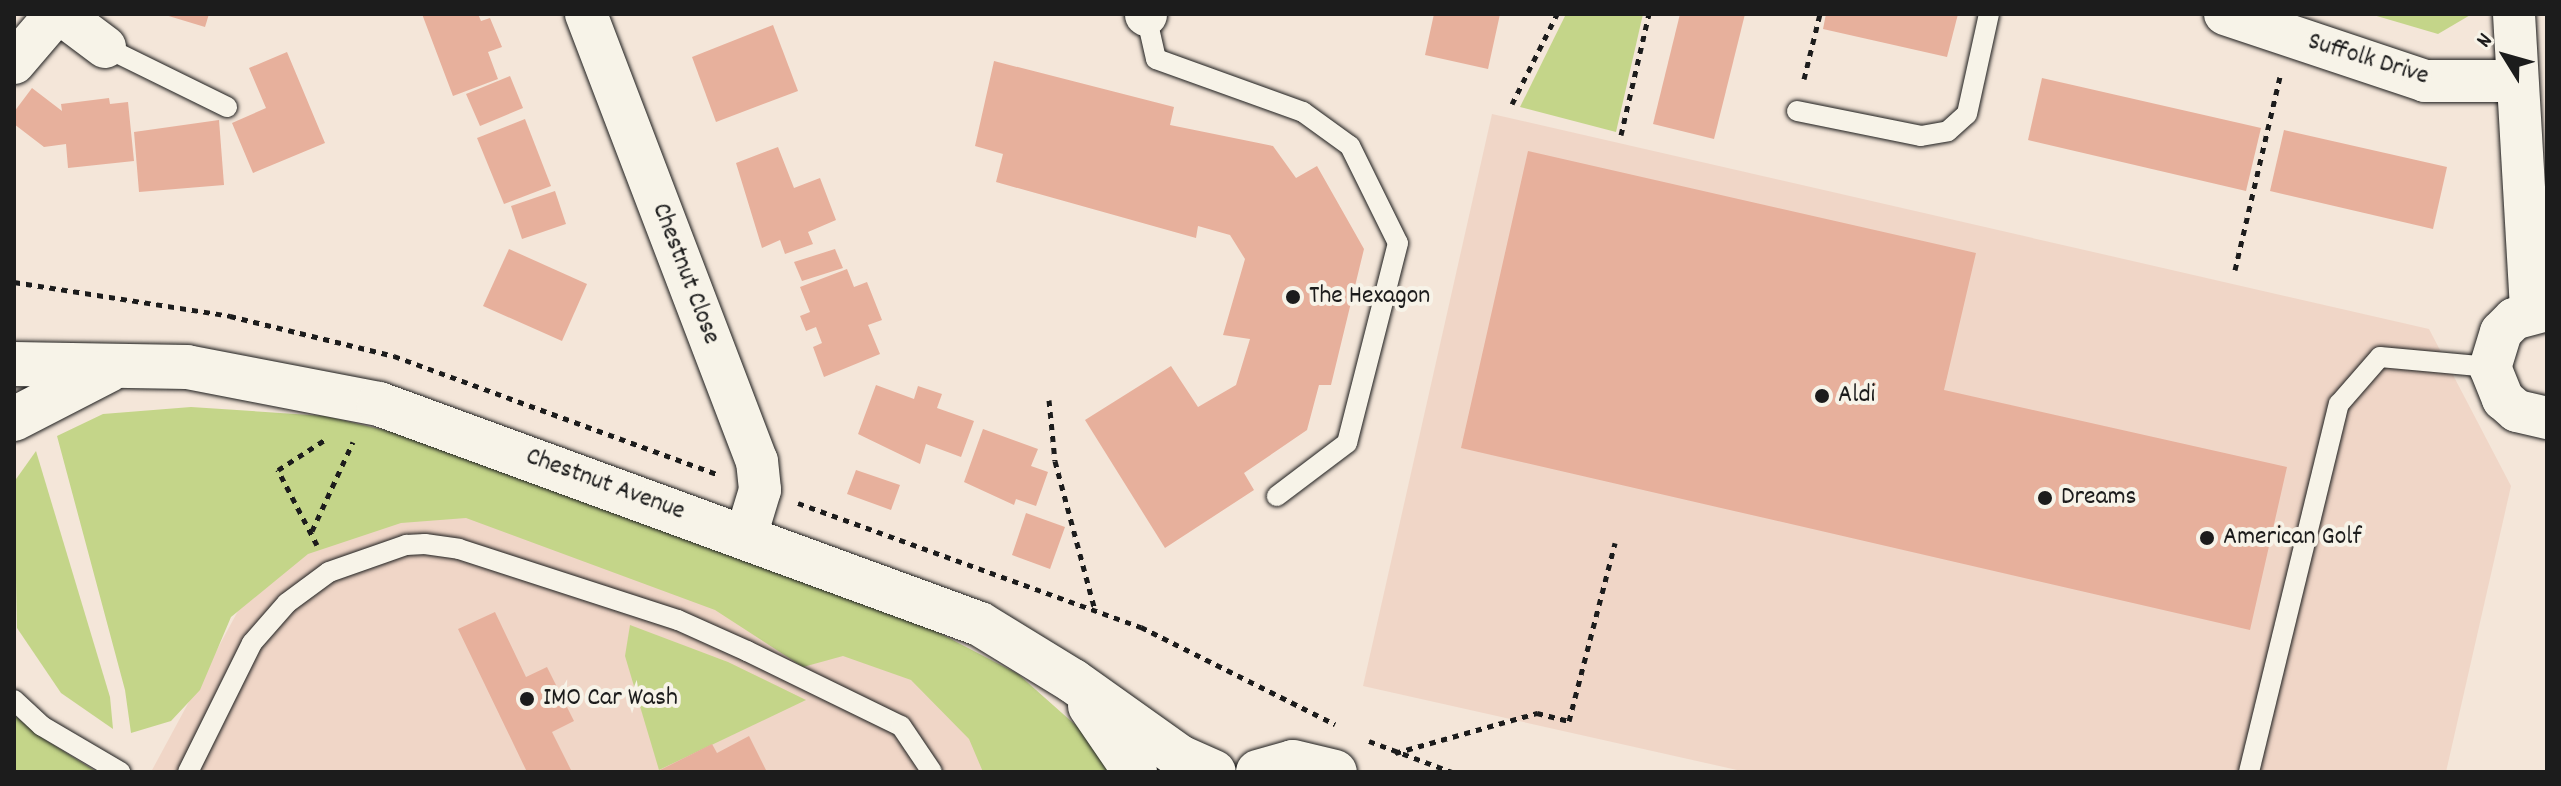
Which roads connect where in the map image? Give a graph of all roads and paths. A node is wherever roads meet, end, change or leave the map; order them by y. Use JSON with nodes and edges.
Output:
{"nodes":[{"id":1,"x":58,"y":14,"type":"edge"},
{"id":2,"x":586,"y":14,"type":"edge"},
{"id":3,"x":1557,"y":14,"type":"edge"},
{"id":4,"x":1649,"y":14,"type":"edge"},
{"id":5,"x":1820,"y":14,"type":"edge"},
{"id":6,"x":1989,"y":14,"type":"edge"},
{"id":7,"x":2225,"y":14,"type":"edge"},
{"id":8,"x":2514,"y":14,"type":"edge"},
{"id":9,"x":1146,"y":15,"type":"edge"},
{"id":10,"x":2289,"y":36,"type":"junction"},
{"id":11,"x":105,"y":47,"type":"joint"},
{"id":12,"x":14,"y":63,"type":"edge"},
{"id":13,"x":2515,"y":81,"type":"junction"},
{"id":14,"x":1512,"y":104,"type":"dead end"},
{"id":15,"x":227,"y":107,"type":"dead end"},
{"id":16,"x":1797,"y":111,"type":"joint"},
{"id":17,"x":1621,"y":135,"type":"dead end"},
{"id":18,"x":2235,"y":270,"type":"dead end"},
{"id":19,"x":2539,"y":311,"type":"edge"},
{"id":20,"x":14,"y":364,"type":"edge"},
{"id":21,"x":114,"y":367,"type":"junction"},
{"id":22,"x":2490,"y":367,"type":"junction"},
{"id":23,"x":1049,"y":400,"type":"dead end"},
{"id":24,"x":2547,"y":418,"type":"edge"},
{"id":25,"x":14,"y":419,"type":"edge"},
{"id":26,"x":357,"y":433,"type":"dead end"},
{"id":27,"x":330,"y":436,"type":"dead end"},
{"id":28,"x":1277,"y":496,"type":"dead end"},
{"id":29,"x":312,"y":532,"type":"junction"},
{"id":30,"x":746,"y":536,"type":"junction"},
{"id":31,"x":1615,"y":543,"type":"dead end"},
{"id":32,"x":329,"y":572,"type":"junction"},
{"id":33,"x":1095,"y":611,"type":"dead end"},
{"id":34,"x":1073,"y":681,"type":"junction"},
{"id":35,"x":14,"y":700,"type":"edge"},
{"id":36,"x":1394,"y":754,"type":"dead end"},
{"id":37,"x":120,"y":772,"type":"edge"},
{"id":38,"x":188,"y":772,"type":"edge"},
{"id":39,"x":932,"y":772,"type":"edge"},
{"id":40,"x":1135,"y":772,"type":"edge"},
{"id":41,"x":1214,"y":772,"type":"edge"},
{"id":42,"x":1258,"y":772,"type":"edge"},
{"id":43,"x":1335,"y":772,"type":"edge"},
{"id":44,"x":2249,"y":772,"type":"edge"}],
"edges":[{"from":1,"to":11,"type":"street"},
{"from":1,"to":12,"type":"street"},
{"from":2,"to":30,"type":"street","name":"Chestnut Close"},
{"from":3,"to":14,"type":"path"},
{"from":4,"to":17,"type":"path"},
{"from":5,"to":16,"type":"path"},
{"from":6,"to":16,"type":"lane"},
{"from":7,"to":10,"type":"street","name":"Suffolk Drive"},
{"from":8,"to":13,"type":"street"},
{"from":9,"to":28,"type":"lane"},
{"from":10,"to":13,"type":"street","name":"Suffolk Drive"},
{"from":10,"to":18,"type":"path"},
{"from":11,"to":15,"type":"lane"},
{"from":13,"to":19,"type":"street"},
{"from":19,"to":22,"type":"street"},
{"from":20,"to":21,"type":"street","name":"Chestnut Avenue"},
{"from":21,"to":25,"type":"street","name":"Chestnut Avenue"},
{"from":21,"to":30,"type":"street","name":"Chestnut Avenue"},
{"from":22,"to":24,"type":"street"},
{"from":22,"to":44,"type":"lane"},
{"from":23,"to":33,"type":"path"},
{"from":26,"to":29,"type":"path"},
{"from":27,"to":29,"type":"path"},
{"from":29,"to":32,"type":"path"},
{"from":30,"to":34,"type":"street","name":"Chestnut Avenue"},
{"from":31,"to":36,"type":"path"},
{"from":32,"to":38,"type":"lane"},
{"from":32,"to":39,"type":"lane"},
{"from":34,"to":40,"type":"street","name":"Chestnut Avenue"},
{"from":34,"to":41,"type":"street","name":"Chestnut Avenue"},
{"from":35,"to":37,"type":"lane"},
{"from":42,"to":43,"type":"street"}]}
